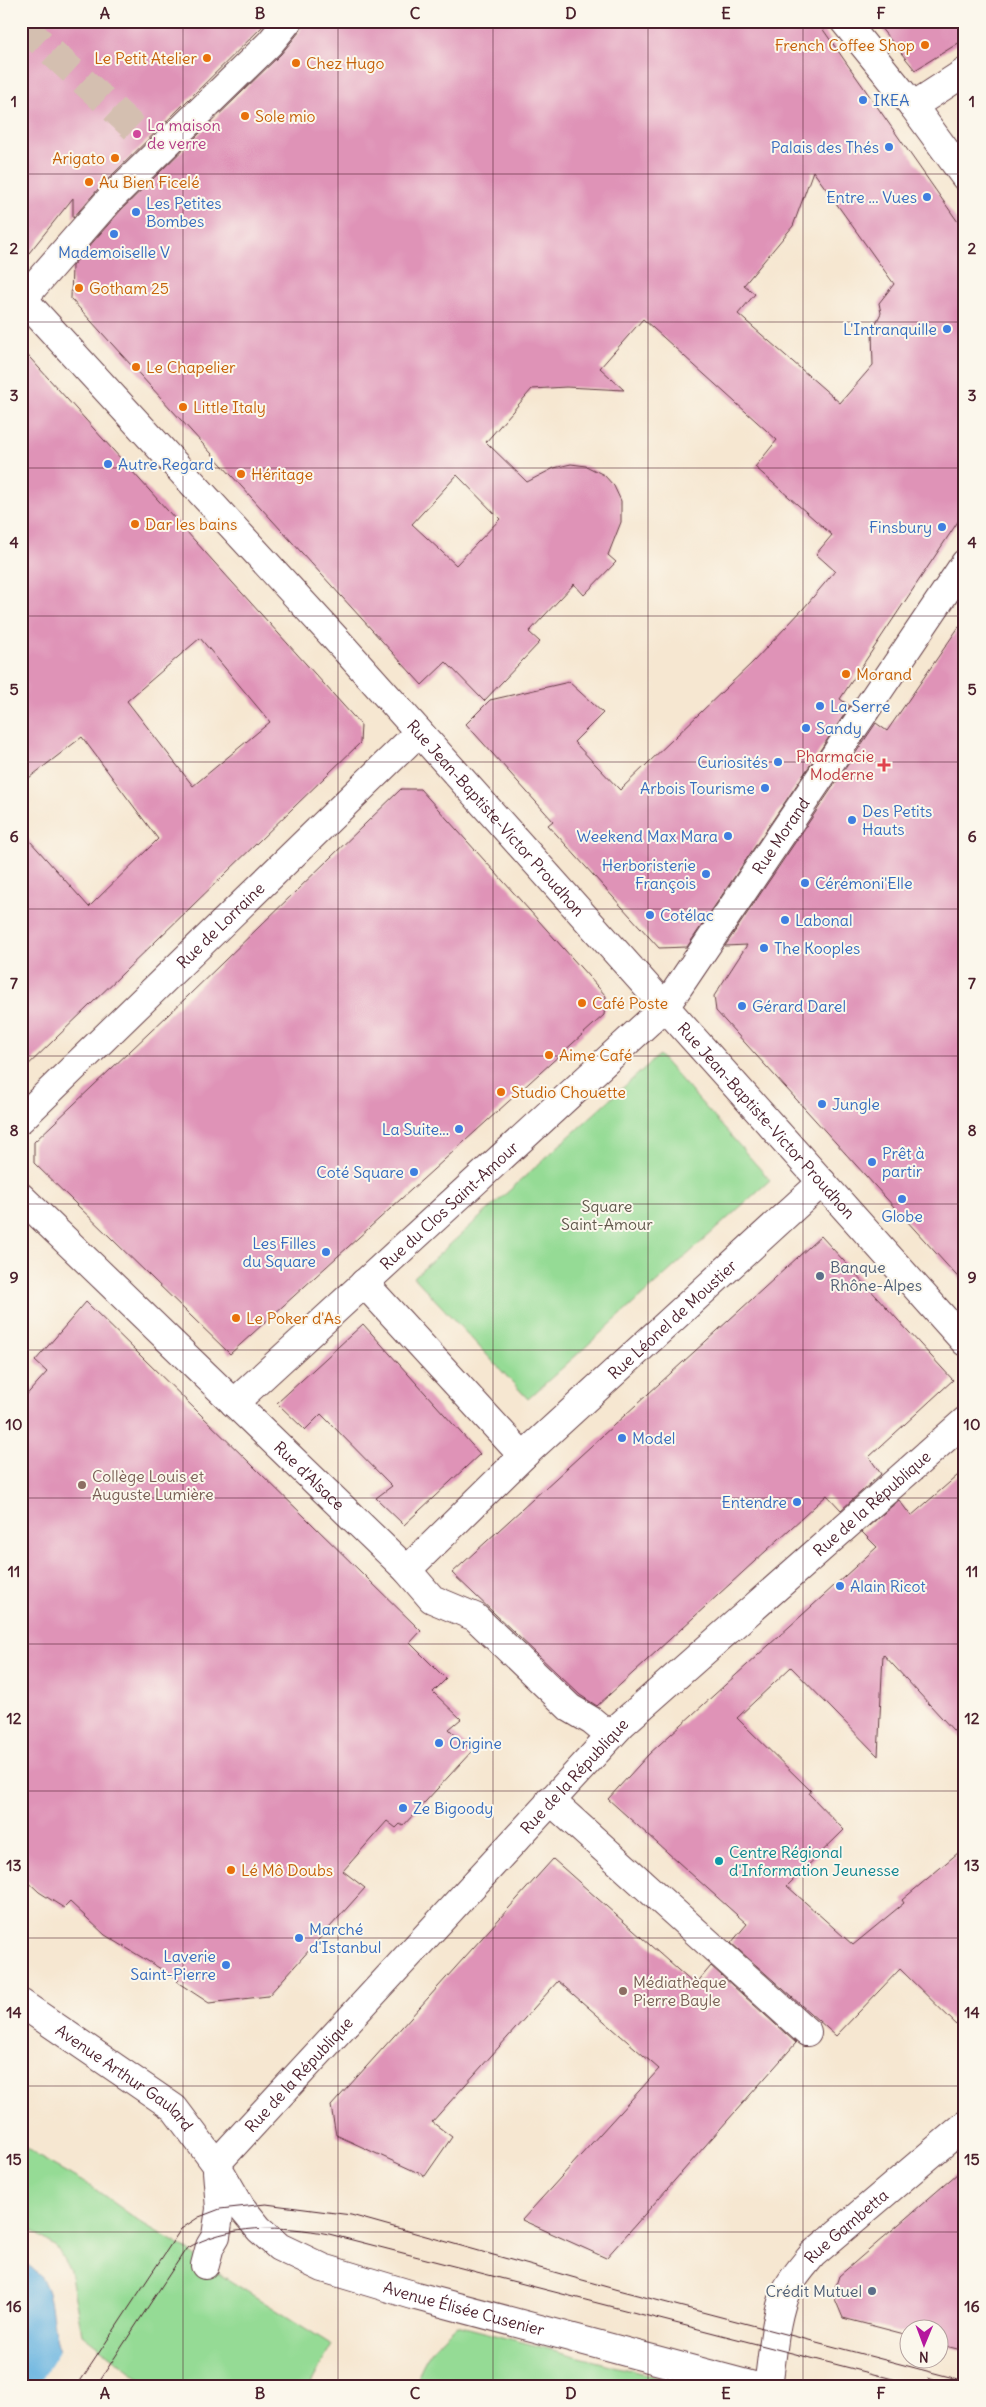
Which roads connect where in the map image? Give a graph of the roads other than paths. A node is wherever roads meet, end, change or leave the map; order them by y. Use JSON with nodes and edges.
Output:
{"nodes":[{"id":1,"x":288,"y":21,"type":"edge"},
{"id":2,"x":844,"y":21,"type":"edge"},
{"id":3,"x":965,"y":72,"type":"edge"},
{"id":4,"x":913,"y":106,"type":"junction"},
{"id":5,"x":965,"y":176,"type":"edge"},
{"id":6,"x":22,"y":300,"type":"edge"},
{"id":7,"x":965,"y":563,"type":"edge"},
{"id":8,"x":419,"y":732,"type":"junction"},
{"id":9,"x":665,"y":1008,"type":"junction"},
{"id":10,"x":21,"y":1119,"type":"edge"},
{"id":11,"x":822,"y":1182,"type":"junction"},
{"id":12,"x":21,"y":1197,"type":"edge"},
{"id":13,"x":364,"y":1283,"type":"junction"},
{"id":14,"x":965,"y":1342,"type":"edge"},
{"id":15,"x":234,"y":1403,"type":"junction"},
{"id":16,"x":965,"y":1421,"type":"edge"},
{"id":17,"x":523,"y":1456,"type":"junction"},
{"id":18,"x":407,"y":1570,"type":"junction"},
{"id":19,"x":610,"y":1736,"type":"junction"},
{"id":20,"x":550,"y":1800,"type":"junction"},
{"id":21,"x":21,"y":2003,"type":"edge"},
{"id":22,"x":807,"y":2032,"type":"dead end"},
{"id":23,"x":965,"y":2125,"type":"edge"},
{"id":24,"x":216,"y":2164,"type":"junction"},
{"id":25,"x":206,"y":2266,"type":"dead end"},
{"id":26,"x":754,"y":2386,"type":"edge"},
{"id":27,"x":768,"y":2386,"type":"edge"}],
"edges":[{"from":1,"to":6,"type":"street"},
{"from":2,"to":4,"type":"street"},
{"from":3,"to":4,"type":"street"},
{"from":4,"to":5,"type":"street"},
{"from":6,"to":8,"type":"street","name":"Rue Jean-Baptiste-Victor Proudhon"},
{"from":7,"to":9,"type":"street","name":"Rue Morand"},
{"from":8,"to":9,"type":"street","name":"Rue Jean-Baptiste-Victor Proudhon"},
{"from":8,"to":10,"type":"street","name":"Rue de Lorraine"},
{"from":9,"to":11,"type":"street","name":"Rue Jean-Baptiste-Victor Proudhon"},
{"from":9,"to":13,"type":"street","name":"Rue du Clos Saint-Amour"},
{"from":11,"to":14,"type":"street","name":"Rue Jean-Baptiste-Victor Proudhon"},
{"from":11,"to":17,"type":"street","name":"Rue Léonel de Moustier"},
{"from":12,"to":15,"type":"street","name":"Rue d'Alsace"},
{"from":13,"to":15,"type":"street","name":"Rue du Clos Saint-Amour"},
{"from":13,"to":17,"type":"street"},
{"from":15,"to":18,"type":"street","name":"Rue d'Alsace"},
{"from":16,"to":19,"type":"street","name":"Rue de la République"},
{"from":17,"to":18,"type":"street","name":"Rue Léonel de Moustier"},
{"from":18,"to":19,"type":"street","name":"Rue d'Alsace"},
{"from":19,"to":20,"type":"street","name":"Rue de la République"},
{"from":20,"to":22,"type":"street"},
{"from":20,"to":24,"type":"street","name":"Rue de la République"},
{"from":21,"to":24,"type":"street","name":"Avenue Arthur Gaulard"},
{"from":23,"to":27,"type":"street","name":"Rue Gambetta"},
{"from":24,"to":25,"type":"street"},
{"from":24,"to":26,"type":"street","name":"Avenue Élisée Cusenier"}]}
